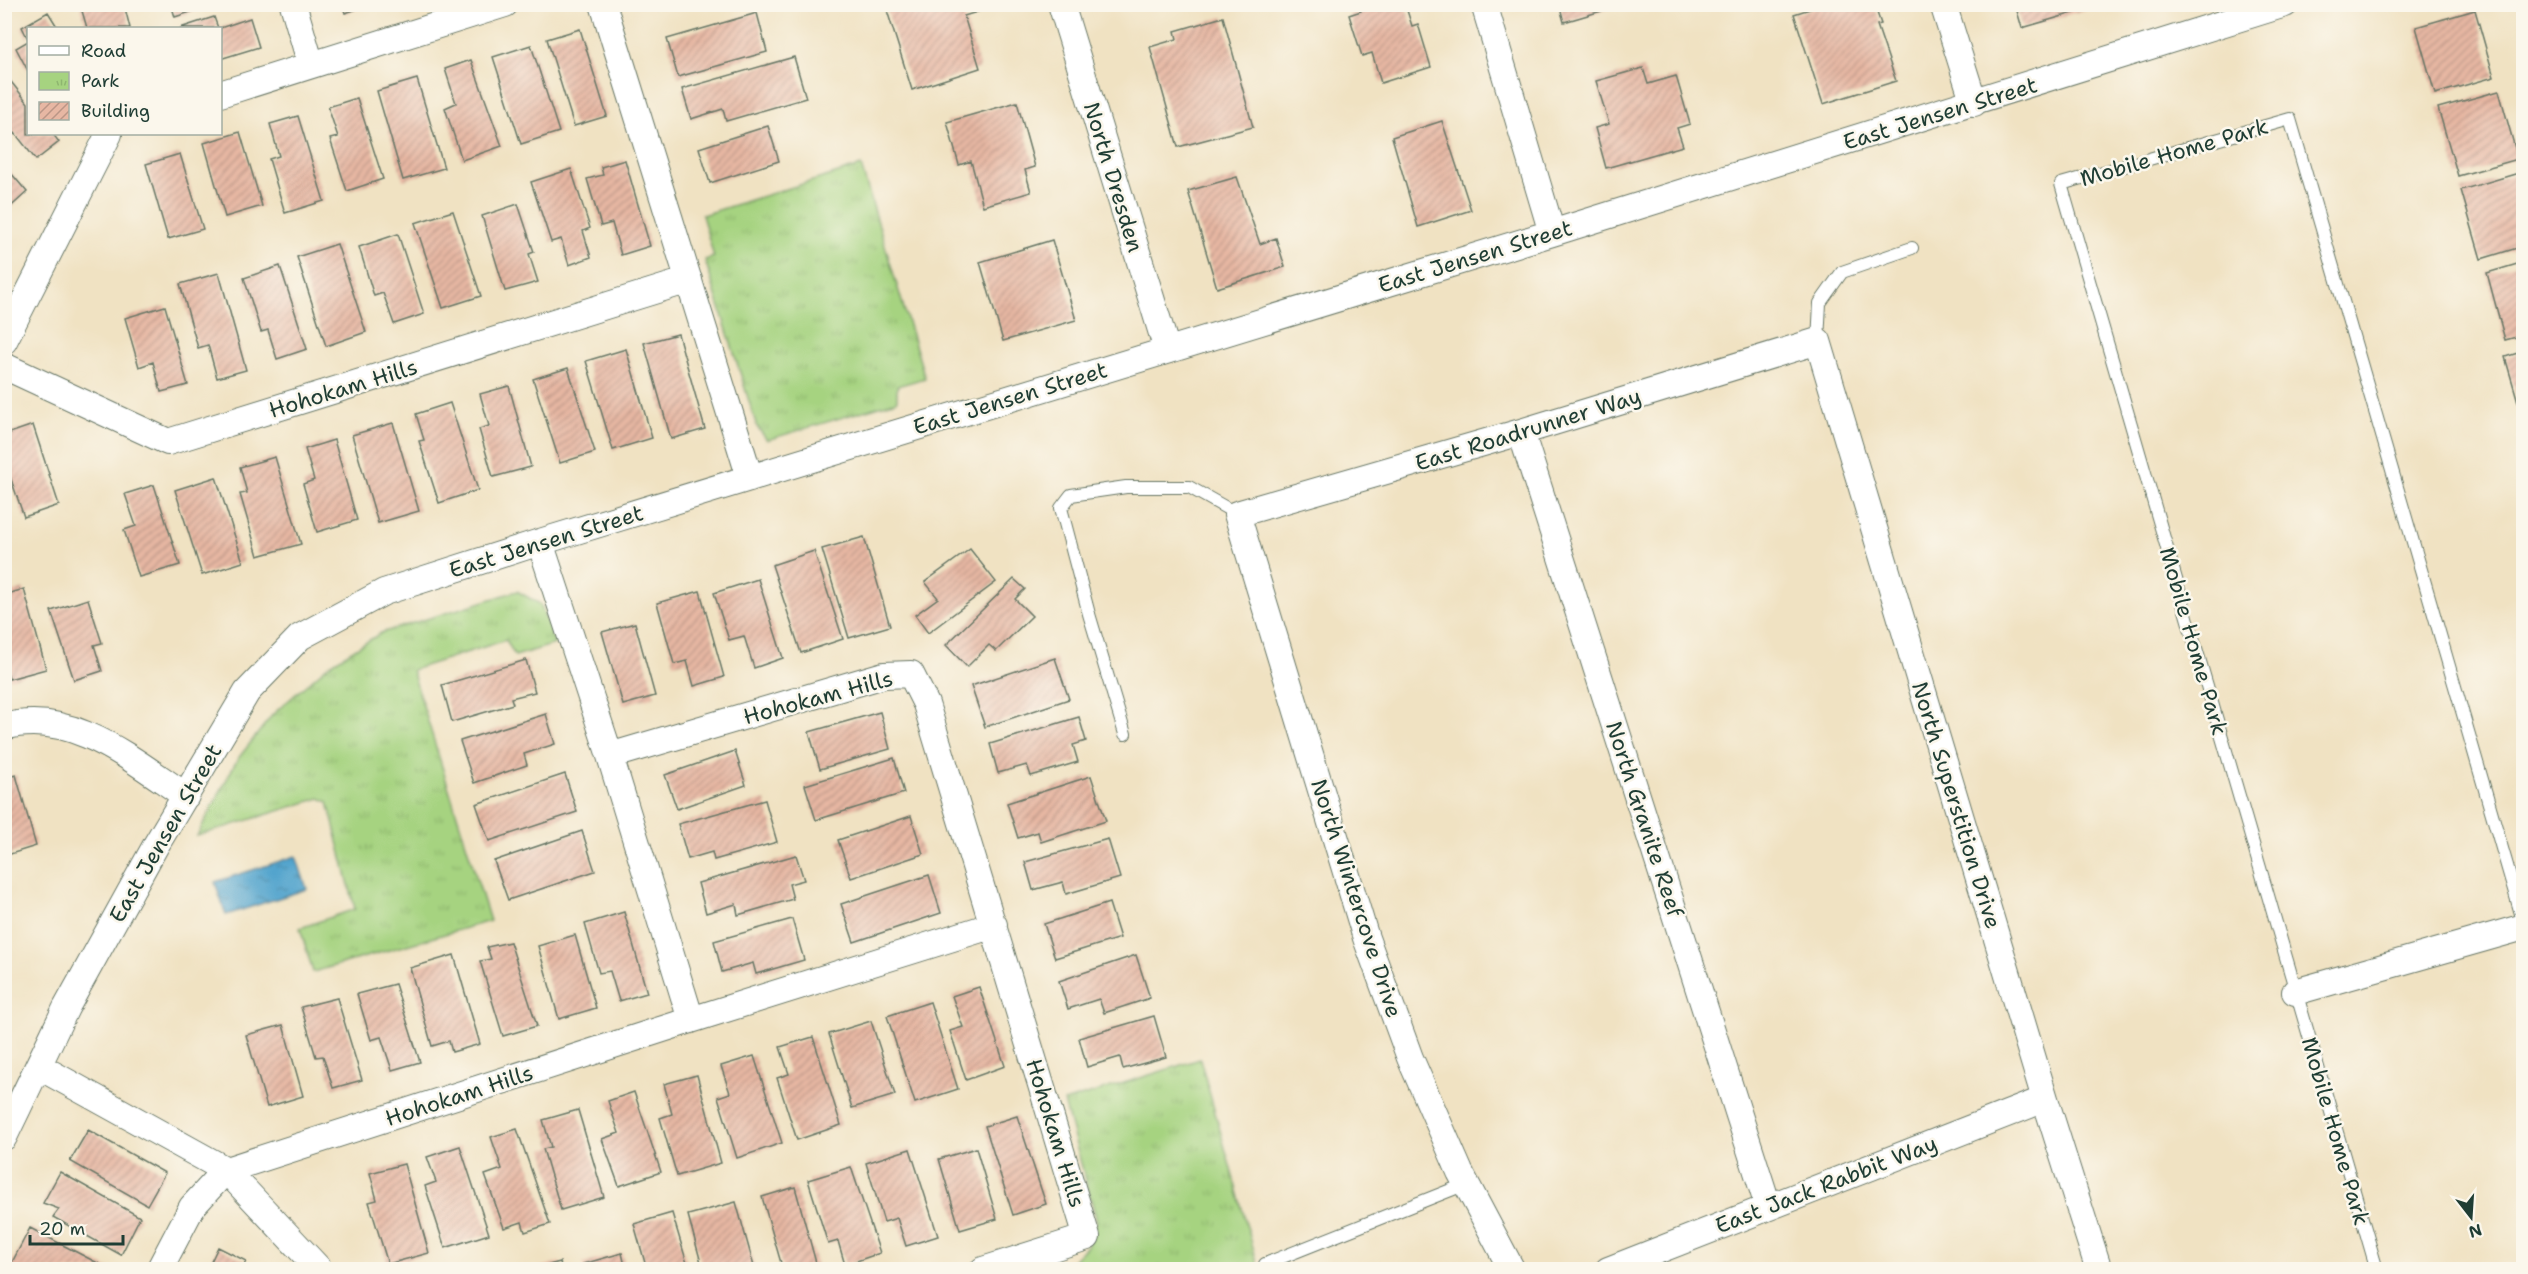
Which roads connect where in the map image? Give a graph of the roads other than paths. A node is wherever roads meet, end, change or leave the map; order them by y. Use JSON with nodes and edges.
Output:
{"nodes":[{"id":1,"x":293,"y":4,"type":"edge"},
{"id":2,"x":505,"y":4,"type":"edge"},
{"id":3,"x":603,"y":4,"type":"edge"},
{"id":4,"x":1061,"y":4,"type":"edge"},
{"id":5,"x":1485,"y":4,"type":"edge"},
{"id":6,"x":1943,"y":4,"type":"edge"},
{"id":7,"x":2285,"y":4,"type":"edge"},
{"id":8,"x":311,"y":65,"type":"junction"},
{"id":9,"x":222,"y":93,"type":"edge"},
{"id":10,"x":1974,"y":103,"type":"junction"},
{"id":11,"x":108,"y":135,"type":"edge"},
{"id":12,"x":1552,"y":233,"type":"junction"},
{"id":13,"x":1912,"y":248,"type":"dead end"},
{"id":14,"x":689,"y":280,"type":"junction"},
{"id":15,"x":4,"y":341,"type":"edge"},
{"id":16,"x":1818,"y":341,"type":"junction"},
{"id":17,"x":1167,"y":350,"type":"junction"},
{"id":18,"x":4,"y":366,"type":"edge"},
{"id":19,"x":1521,"y":432,"type":"junction"},
{"id":20,"x":750,"y":478,"type":"junction"},
{"id":21,"x":1237,"y":514,"type":"junction"},
{"id":22,"x":540,"y":542,"type":"junction"},
{"id":23,"x":4,"y":727,"type":"edge"},
{"id":24,"x":1125,"y":734,"type":"dead end"},
{"id":25,"x":610,"y":756,"type":"junction"},
{"id":26,"x":186,"y":796,"type":"junction"},
{"id":27,"x":2523,"y":925,"type":"edge"},
{"id":28,"x":994,"y":926,"type":"junction"},
{"id":29,"x":2295,"y":992,"type":"junction"},
{"id":30,"x":691,"y":1020,"type":"junction"},
{"id":31,"x":38,"y":1066,"type":"junction"},
{"id":32,"x":2045,"y":1100,"type":"junction"},
{"id":33,"x":4,"y":1137,"type":"edge"},
{"id":34,"x":226,"y":1170,"type":"junction"},
{"id":35,"x":1466,"y":1184,"type":"junction"},
{"id":36,"x":1768,"y":1206,"type":"junction"},
{"id":37,"x":1265,"y":1264,"type":"dead end"},
{"id":38,"x":159,"y":1269,"type":"edge"},
{"id":39,"x":320,"y":1269,"type":"edge"},
{"id":40,"x":983,"y":1269,"type":"edge"},
{"id":41,"x":1512,"y":1269,"type":"edge"},
{"id":42,"x":1608,"y":1269,"type":"edge"},
{"id":43,"x":2099,"y":1269,"type":"edge"},
{"id":44,"x":2377,"y":1269,"type":"edge"}],
"edges":[{"from":1,"to":8,"type":"street"},
{"from":2,"to":8,"type":"street"},
{"from":3,"to":14,"type":"street"},
{"from":4,"to":17,"type":"street","name":"North Dresden"},
{"from":5,"to":12,"type":"street"},
{"from":6,"to":10,"type":"street"},
{"from":7,"to":10,"type":"street","name":"East Jensen Street"},
{"from":8,"to":9,"type":"street"},
{"from":10,"to":12,"type":"street","name":"East Jensen Street"},
{"from":11,"to":15,"type":"street"},
{"from":12,"to":17,"type":"street","name":"East Jensen Street"},
{"from":13,"to":16,"type":"lane"},
{"from":14,"to":18,"type":"street","name":"Hohokam Hills"},
{"from":14,"to":20,"type":"street"},
{"from":16,"to":19,"type":"street","name":"East Roadrunner Way"},
{"from":16,"to":32,"type":"street","name":"North Superstition Drive"},
{"from":17,"to":20,"type":"street","name":"East Jensen Street"},
{"from":19,"to":21,"type":"street","name":"East Roadrunner Way"},
{"from":19,"to":36,"type":"street","name":"North Granite Reef"},
{"from":20,"to":22,"type":"street","name":"East Jensen Street"},
{"from":21,"to":24,"type":"lane"},
{"from":21,"to":35,"type":"street","name":"North Wintercove Drive"},
{"from":22,"to":25,"type":"street"},
{"from":22,"to":26,"type":"street","name":"East Jensen Street"},
{"from":23,"to":26,"type":"street"},
{"from":25,"to":28,"type":"street","name":"Hohokam Hills"},
{"from":25,"to":30,"type":"street"},
{"from":26,"to":31,"type":"street","name":"East Jensen Street"},
{"from":27,"to":29,"type":"street","name":"Mobile Home Park"},
{"from":27,"to":29,"type":"lane","name":"Mobile Home Park"},
{"from":28,"to":30,"type":"street","name":"Hohokam Hills"},
{"from":28,"to":40,"type":"street","name":"Hohokam Hills"},
{"from":29,"to":44,"type":"lane","name":"Mobile Home Park"},
{"from":30,"to":34,"type":"street","name":"Hohokam Hills"},
{"from":31,"to":33,"type":"street","name":"East Jensen Street"},
{"from":31,"to":34,"type":"street"},
{"from":32,"to":36,"type":"street","name":"East Jack Rabbit Way"},
{"from":32,"to":43,"type":"street","name":"North Superstition Drive"},
{"from":34,"to":38,"type":"street","name":"Hohokam Hills"},
{"from":34,"to":39,"type":"street"},
{"from":35,"to":37,"type":"lane"},
{"from":35,"to":41,"type":"street","name":"North Wintercove Drive"},
{"from":36,"to":42,"type":"street","name":"East Jack Rabbit Way"}]}
